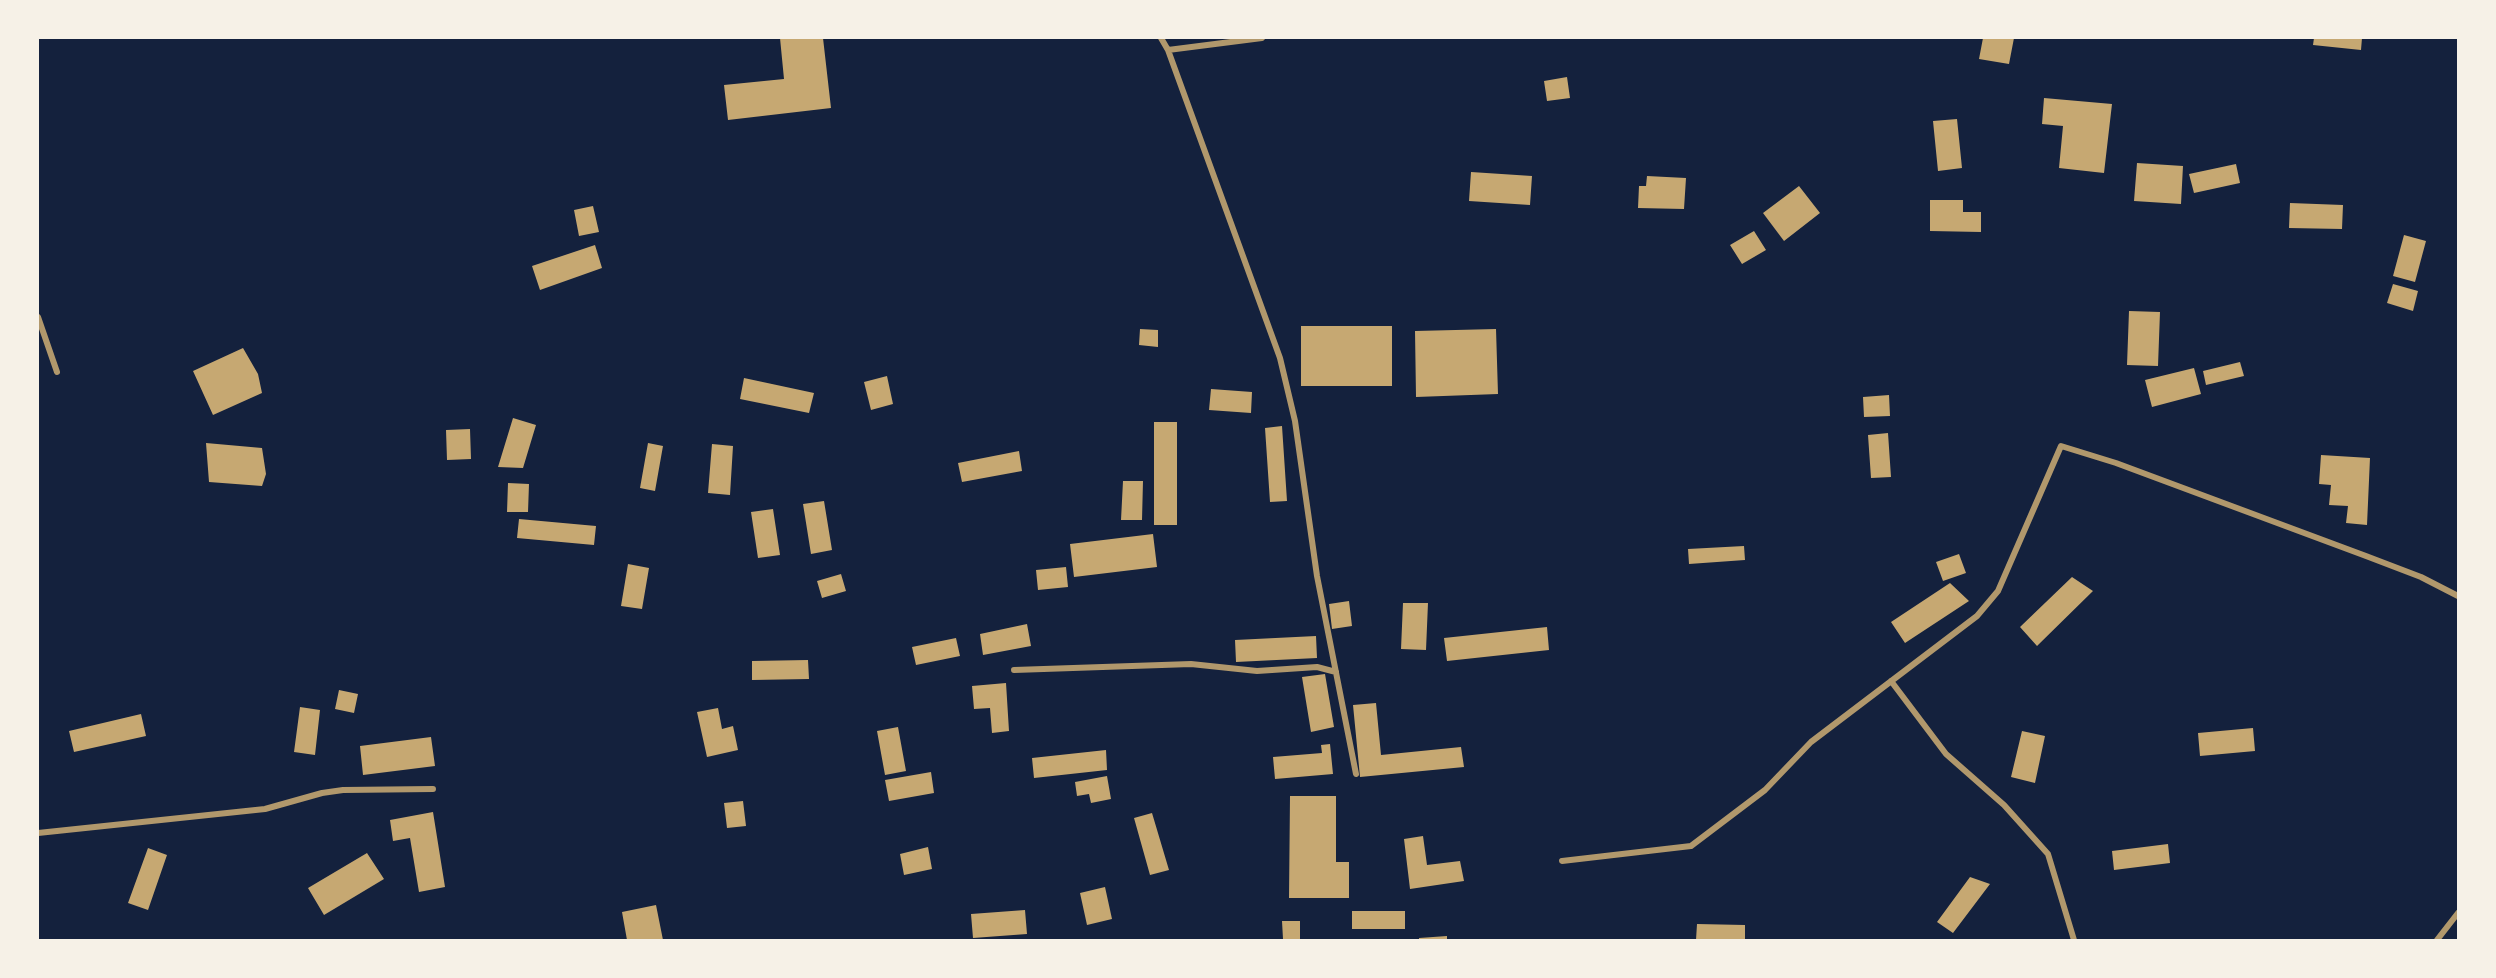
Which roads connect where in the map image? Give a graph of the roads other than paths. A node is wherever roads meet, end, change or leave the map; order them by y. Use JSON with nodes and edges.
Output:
{"nodes":[{"id":1,"x":1161,"y":38,"type":"edge"},
{"id":2,"x":1262,"y":38,"type":"edge"},
{"id":3,"x":1168,"y":50,"type":"junction"},
{"id":4,"x":38,"y":317,"type":"edge"},
{"id":5,"x":57,"y":372,"type":"dead end"},
{"id":6,"x":2458,"y":596,"type":"edge"},
{"id":7,"x":1014,"y":670,"type":"dead end"},
{"id":8,"x":1336,"y":672,"type":"junction"},
{"id":9,"x":1891,"y":681,"type":"junction"},
{"id":10,"x":1356,"y":774,"type":"dead end"},
{"id":11,"x":433,"y":789,"type":"dead end"},
{"id":12,"x":38,"y":832,"type":"edge"},
{"id":13,"x":1562,"y":861,"type":"dead end"},
{"id":14,"x":2458,"y":913,"type":"edge"},
{"id":15,"x":2074,"y":940,"type":"edge"},
{"id":16,"x":2437,"y":940,"type":"edge"}],
"edges":[{"from":1,"to":3,"type":"street"},
{"from":2,"to":3,"type":"street"},
{"from":3,"to":8,"type":"street"},
{"from":4,"to":5,"type":"street"},
{"from":6,"to":9,"type":"street"},
{"from":7,"to":8,"type":"street"},
{"from":8,"to":10,"type":"street"},
{"from":9,"to":13,"type":"street"},
{"from":9,"to":15,"type":"street"},
{"from":11,"to":12,"type":"street"},
{"from":14,"to":16,"type":"street"}]}
